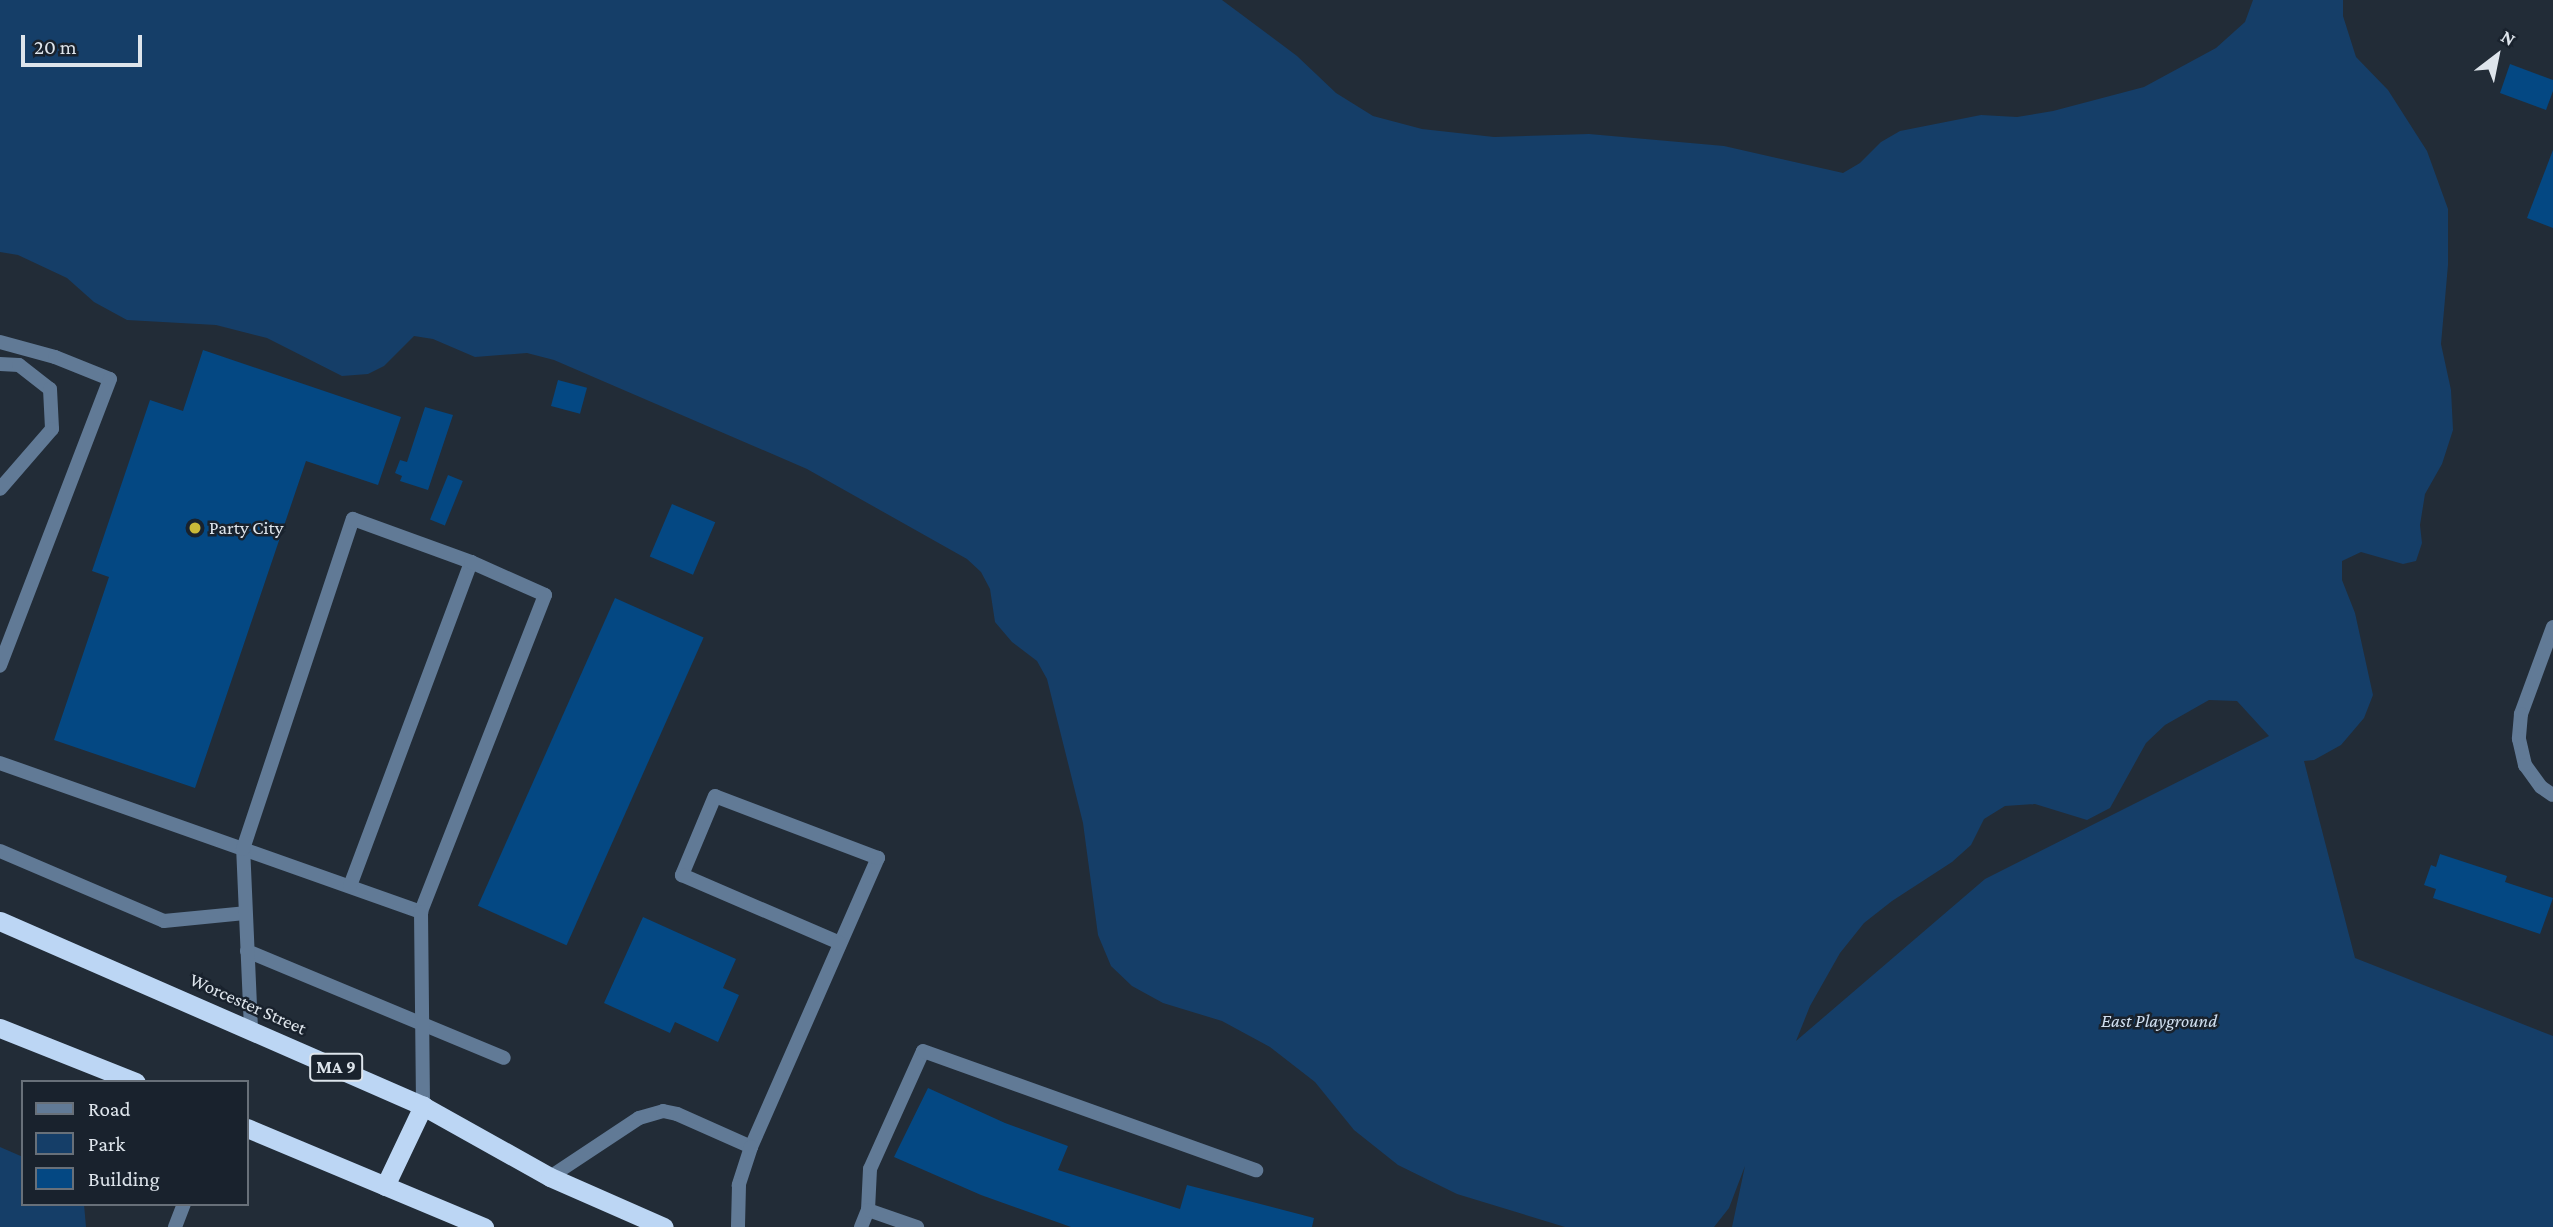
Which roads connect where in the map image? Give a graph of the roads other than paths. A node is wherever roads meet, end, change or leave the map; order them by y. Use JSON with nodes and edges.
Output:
{"nodes":[{"id":1,"x":0,"y":342,"type":"edge"},
{"id":2,"x":0,"y":364,"type":"edge"},
{"id":3,"x":0,"y":489,"type":"edge"},
{"id":4,"x":471,"y":562,"type":"junction"},
{"id":5,"x":2553,"y":627,"type":"edge"},
{"id":6,"x":0,"y":666,"type":"edge"},
{"id":7,"x":0,"y":764,"type":"edge"},
{"id":8,"x":2553,"y":795,"type":"edge"},
{"id":9,"x":243,"y":849,"type":"junction"},
{"id":10,"x":0,"y":851,"type":"edge"},
{"id":11,"x":350,"y":887,"type":"junction"},
{"id":12,"x":421,"y":912,"type":"junction"},
{"id":13,"x":245,"y":913,"type":"junction"},
{"id":14,"x":0,"y":921,"type":"edge"},
{"id":15,"x":840,"y":943,"type":"junction"},
{"id":16,"x":247,"y":951,"type":"junction"},
{"id":17,"x":422,"y":1024,"type":"junction"},
{"id":18,"x":0,"y":1028,"type":"edge"},
{"id":19,"x":250,"y":1030,"type":"junction"},
{"id":20,"x":504,"y":1058,"type":"dead end"},
{"id":21,"x":131,"y":1080,"type":"edge"},
{"id":22,"x":424,"y":1106,"type":"junction"},
{"id":23,"x":248,"y":1128,"type":"edge"},
{"id":24,"x":751,"y":1147,"type":"junction"},
{"id":25,"x":1256,"y":1170,"type":"dead end"},
{"id":26,"x":550,"y":1177,"type":"junction"},
{"id":27,"x":385,"y":1186,"type":"junction"},
{"id":28,"x":183,"y":1206,"type":"edge"},
{"id":29,"x":869,"y":1210,"type":"junction"},
{"id":30,"x":175,"y":1227,"type":"edge"},
{"id":31,"x":484,"y":1227,"type":"edge"},
{"id":32,"x":664,"y":1227,"type":"edge"},
{"id":33,"x":738,"y":1227,"type":"edge"},
{"id":34,"x":861,"y":1227,"type":"edge"},
{"id":35,"x":917,"y":1227,"type":"edge"}],
"edges":[{"from":1,"to":6,"type":"street"},
{"from":2,"to":3,"type":"street"},
{"from":4,"to":9,"type":"street"},
{"from":4,"to":11,"type":"street"},
{"from":4,"to":12,"type":"street"},
{"from":5,"to":8,"type":"street"},
{"from":7,"to":9,"type":"street"},
{"from":9,"to":11,"type":"street"},
{"from":9,"to":13,"type":"street"},
{"from":10,"to":13,"type":"street"},
{"from":11,"to":12,"type":"street"},
{"from":12,"to":17,"type":"street"},
{"from":13,"to":16,"type":"street"},
{"from":14,"to":19,"type":"highway","name":"Worcester Street","number":"MA 9"},
{"from":15,"to":15,"type":"street"},
{"from":15,"to":24,"type":"street"},
{"from":16,"to":17,"type":"street"},
{"from":16,"to":19,"type":"street"},
{"from":17,"to":20,"type":"street"},
{"from":17,"to":22,"type":"street"},
{"from":18,"to":21,"type":"highway"},
{"from":19,"to":22,"type":"highway","name":"Worcester Street","number":"MA 9"},
{"from":22,"to":26,"type":"highway","name":"Worcester Street","number":"MA 9"},
{"from":22,"to":27,"type":"highway"},
{"from":23,"to":27,"type":"highway"},
{"from":24,"to":26,"type":"street"},
{"from":24,"to":33,"type":"street"},
{"from":25,"to":29,"type":"street"},
{"from":26,"to":32,"type":"highway","name":"Worcester Street","number":"MA 9"},
{"from":27,"to":31,"type":"highway"},
{"from":28,"to":30,"type":"street"},
{"from":29,"to":34,"type":"street"},
{"from":29,"to":35,"type":"street"}]}
